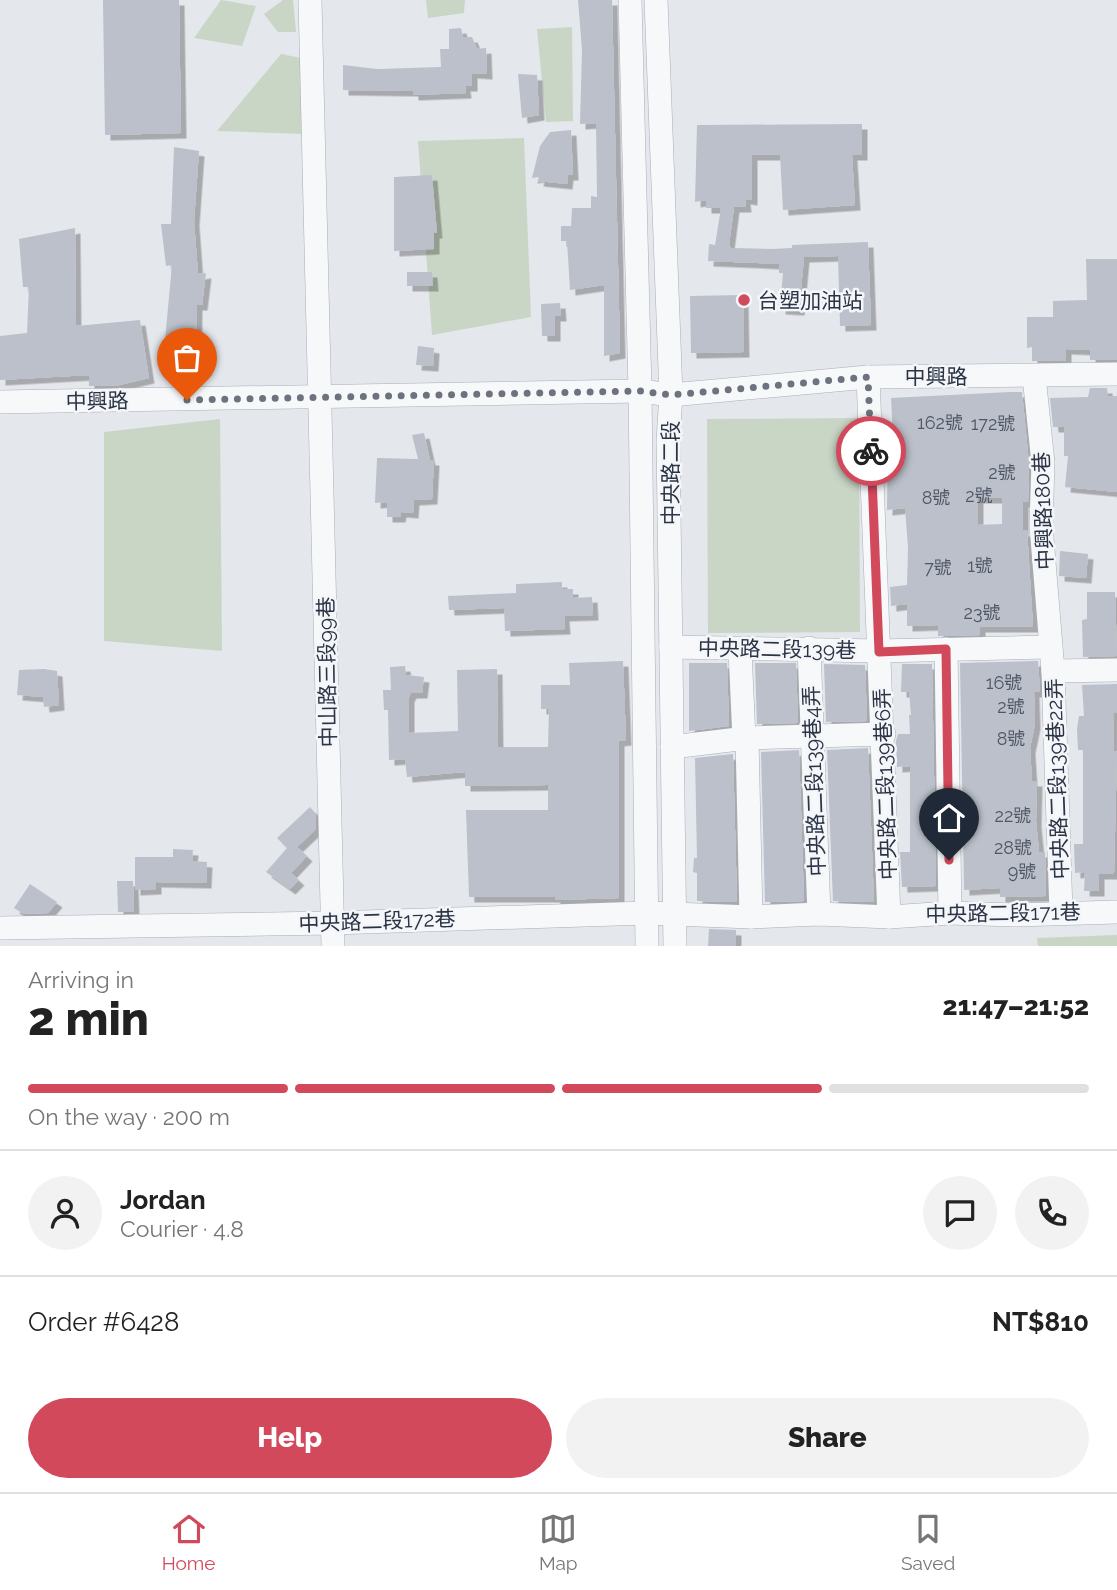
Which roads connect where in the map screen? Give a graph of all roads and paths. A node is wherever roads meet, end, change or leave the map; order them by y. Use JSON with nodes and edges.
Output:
{"nodes":[{"id":1,"x":310,"y":0,"type":"edge"},
{"id":2,"x":629,"y":0,"type":"edge"},
{"id":3,"x":656,"y":0,"type":"edge"},
{"id":4,"x":1117,"y":374,"type":"edge"},
{"id":5,"x":1034,"y":376,"type":"junction"},
{"id":6,"x":868,"y":377,"type":"junction"},
{"id":7,"x":640,"y":391,"type":"junction"},
{"id":8,"x":671,"y":395,"type":"junction"},
{"id":9,"x":321,"y":398,"type":"junction"},
{"id":10,"x":0,"y":402,"type":"edge"},
{"id":11,"x":671,"y":647,"type":"junction"},
{"id":12,"x":1050,"y":647,"type":"junction"},
{"id":13,"x":809,"y":648,"type":"junction"},
{"id":14,"x":946,"y":649,"type":"junction"},
{"id":15,"x":740,"y":650,"type":"junction"},
{"id":16,"x":879,"y":652,"type":"junction"},
{"id":17,"x":1117,"y":670,"type":"edge"},
{"id":18,"x":1054,"y":671,"type":"junction"},
{"id":19,"x":884,"y":734,"type":"junction"},
{"id":20,"x":813,"y":738,"type":"junction"},
{"id":21,"x":745,"y":739,"type":"junction"},
{"id":22,"x":672,"y":747,"type":"junction"},
{"id":23,"x":1061,"y":912,"type":"junction"},
{"id":24,"x":1117,"y":912,"type":"edge"},
{"id":25,"x":646,"y":913,"type":"junction"},
{"id":26,"x":950,"y":913,"type":"junction"},
{"id":27,"x":674,"y":914,"type":"junction"},
{"id":28,"x":820,"y":914,"type":"junction"},
{"id":29,"x":890,"y":917,"type":"junction"},
{"id":30,"x":751,"y":918,"type":"junction"},
{"id":31,"x":0,"y":928,"type":"edge"},
{"id":32,"x":333,"y":935,"type":"edge"},
{"id":33,"x":647,"y":946,"type":"edge"},
{"id":34,"x":676,"y":946,"type":"edge"}],
"edges":[{"from":1,"to":9,"type":"street","name":"中山路三段99巷"},
{"from":2,"to":7,"type":"street","name":"中央路二段"},
{"from":3,"to":8,"type":"street","name":"中央路二段"},
{"from":4,"to":5,"type":"street","name":"中興路"},
{"from":5,"to":6,"type":"street","name":"中興路"},
{"from":5,"to":12,"type":"street","name":"中興路180巷"},
{"from":6,"to":8,"type":"street","name":"中興路"},
{"from":6,"to":16,"type":"street","name":"中央路二段139巷6弄"},
{"from":7,"to":8,"type":"street","name":"中興路"},
{"from":7,"to":9,"type":"street","name":"中興路"},
{"from":7,"to":25,"type":"street","name":"中央路二段"},
{"from":8,"to":11,"type":"street","name":"中央路二段"},
{"from":9,"to":10,"type":"street","name":"中興路"},
{"from":9,"to":32,"type":"street","name":"中山路三段99巷"},
{"from":11,"to":15,"type":"street","name":"中央路二段139巷"},
{"from":11,"to":22,"type":"street","name":"中央路二段"},
{"from":12,"to":14,"type":"street","name":"中央路二段139巷"},
{"from":12,"to":18,"type":"street","name":"中央路二段139巷22弄"},
{"from":13,"to":15,"type":"street","name":"中央路二段139巷"},
{"from":13,"to":16,"type":"street","name":"中央路二段139巷"},
{"from":13,"to":20,"type":"street","name":"中央路二段139巷4弄"},
{"from":14,"to":16,"type":"street","name":"中央路二段139巷"},
{"from":14,"to":26,"type":"street"},
{"from":15,"to":21,"type":"street"},
{"from":16,"to":19,"type":"street","name":"中央路二段139巷6弄"},
{"from":17,"to":18,"type":"street"},
{"from":18,"to":23,"type":"street","name":"中央路二段139巷22弄"},
{"from":19,"to":20,"type":"street"},
{"from":19,"to":29,"type":"street","name":"中央路二段139巷6弄"},
{"from":20,"to":21,"type":"street"},
{"from":20,"to":28,"type":"street","name":"中央路二段139巷4弄"},
{"from":21,"to":22,"type":"street"},
{"from":21,"to":30,"type":"street"},
{"from":22,"to":27,"type":"street","name":"中央路二段"},
{"from":23,"to":24,"type":"street","name":"中央路二段171巷"},
{"from":23,"to":26,"type":"street","name":"中央路二段171巷"},
{"from":25,"to":27,"type":"street","name":"中央路二段172巷"},
{"from":25,"to":32,"type":"street","name":"中央路二段172巷"},
{"from":25,"to":33,"type":"street","name":"中央路二段"},
{"from":26,"to":29,"type":"street","name":"中央路二段171巷"},
{"from":27,"to":30,"type":"street","name":"中央路二段172巷"},
{"from":27,"to":34,"type":"street","name":"中央路二段"},
{"from":28,"to":29,"type":"street","name":"中央路二段171巷"},
{"from":28,"to":30,"type":"street","name":"中央路二段171巷"},
{"from":31,"to":32,"type":"street","name":"中央路二段172巷"}]}
